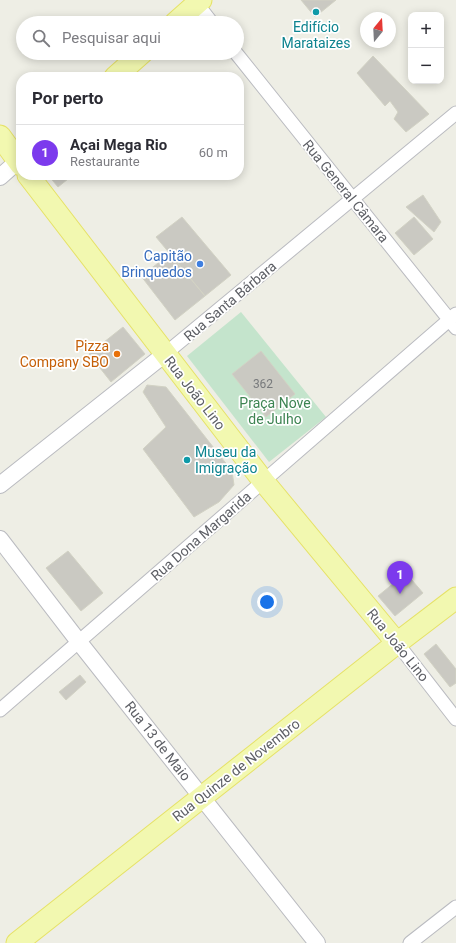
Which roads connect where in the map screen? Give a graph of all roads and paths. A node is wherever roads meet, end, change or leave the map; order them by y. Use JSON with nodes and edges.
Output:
{"nodes":[{"id":1,"x":197,"y":1,"type":"edge"},
{"id":2,"x":182,"y":16,"type":"edge"},
{"id":3,"x":207,"y":16,"type":"edge"},
{"id":4,"x":134,"y":60,"type":"edge"},
{"id":5,"x":242,"y":60,"type":"edge"},
{"id":6,"x":121,"y":72,"type":"edge"},
{"id":7,"x":456,"y":113,"type":"edge"},
{"id":8,"x":0,"y":136,"type":"edge"},
{"id":9,"x":16,"y":157,"type":"edge"},
{"id":10,"x":16,"y":168,"type":"edge"},
{"id":11,"x":0,"y":177,"type":"edge"},
{"id":12,"x":33,"y":180,"type":"edge"},
{"id":13,"x":353,"y":199,"type":"junction"},
{"id":14,"x":454,"y":321,"type":"edge"},
{"id":15,"x":165,"y":354,"type":"junction"},
{"id":16,"x":264,"y":482,"type":"junction"},
{"id":17,"x":0,"y":485,"type":"edge"},
{"id":18,"x":0,"y":539,"type":"edge"},
{"id":19,"x":456,"y":598,"type":"edge"},
{"id":20,"x":79,"y":642,"type":"junction"},
{"id":21,"x":397,"y":643,"type":"junction"},
{"id":22,"x":0,"y":710,"type":"edge"},
{"id":23,"x":456,"y":719,"type":"edge"},
{"id":24,"x":202,"y":797,"type":"junction"},
{"id":25,"x":456,"y":907,"type":"edge"},
{"id":26,"x":17,"y":943,"type":"edge"},
{"id":27,"x":317,"y":943,"type":"edge"},
{"id":28,"x":410,"y":943,"type":"edge"}],
"edges":[{"from":1,"to":2,"type":"main road"},
{"from":1,"to":3,"type":"street"},
{"from":4,"to":6,"type":"main road"},
{"from":5,"to":13,"type":"street","name":"Rua General Câmara"},
{"from":7,"to":13,"type":"street","name":"Rua Santa Bárbara"},
{"from":8,"to":9,"type":"main road","name":"Rua João Lino"},
{"from":10,"to":11,"type":"street"},
{"from":12,"to":15,"type":"main road","name":"Rua João Lino"},
{"from":13,"to":14,"type":"street","name":"Rua General Câmara"},
{"from":13,"to":15,"type":"street","name":"Rua Santa Bárbara"},
{"from":14,"to":16,"type":"street","name":"Rua Dona Margarida"},
{"from":15,"to":16,"type":"main road","name":"Rua João Lino"},
{"from":15,"to":17,"type":"street","name":"Rua Santa Bárbara"},
{"from":16,"to":20,"type":"street","name":"Rua Dona Margarida"},
{"from":16,"to":21,"type":"main road","name":"Rua João Lino"},
{"from":18,"to":20,"type":"street","name":"Rua 13 de Maio"},
{"from":19,"to":21,"type":"main road","name":"Rua Quinze de Novembro"},
{"from":20,"to":22,"type":"street","name":"Rua Dona Margarida"},
{"from":20,"to":24,"type":"street","name":"Rua 13 de Maio"},
{"from":21,"to":23,"type":"street","name":"Rua João Lino"},
{"from":21,"to":24,"type":"main road","name":"Rua Quinze de Novembro"},
{"from":24,"to":26,"type":"main road","name":"Rua Quinze de Novembro"},
{"from":24,"to":27,"type":"street","name":"Rua 13 de Maio"},
{"from":25,"to":28,"type":"street"}]}
